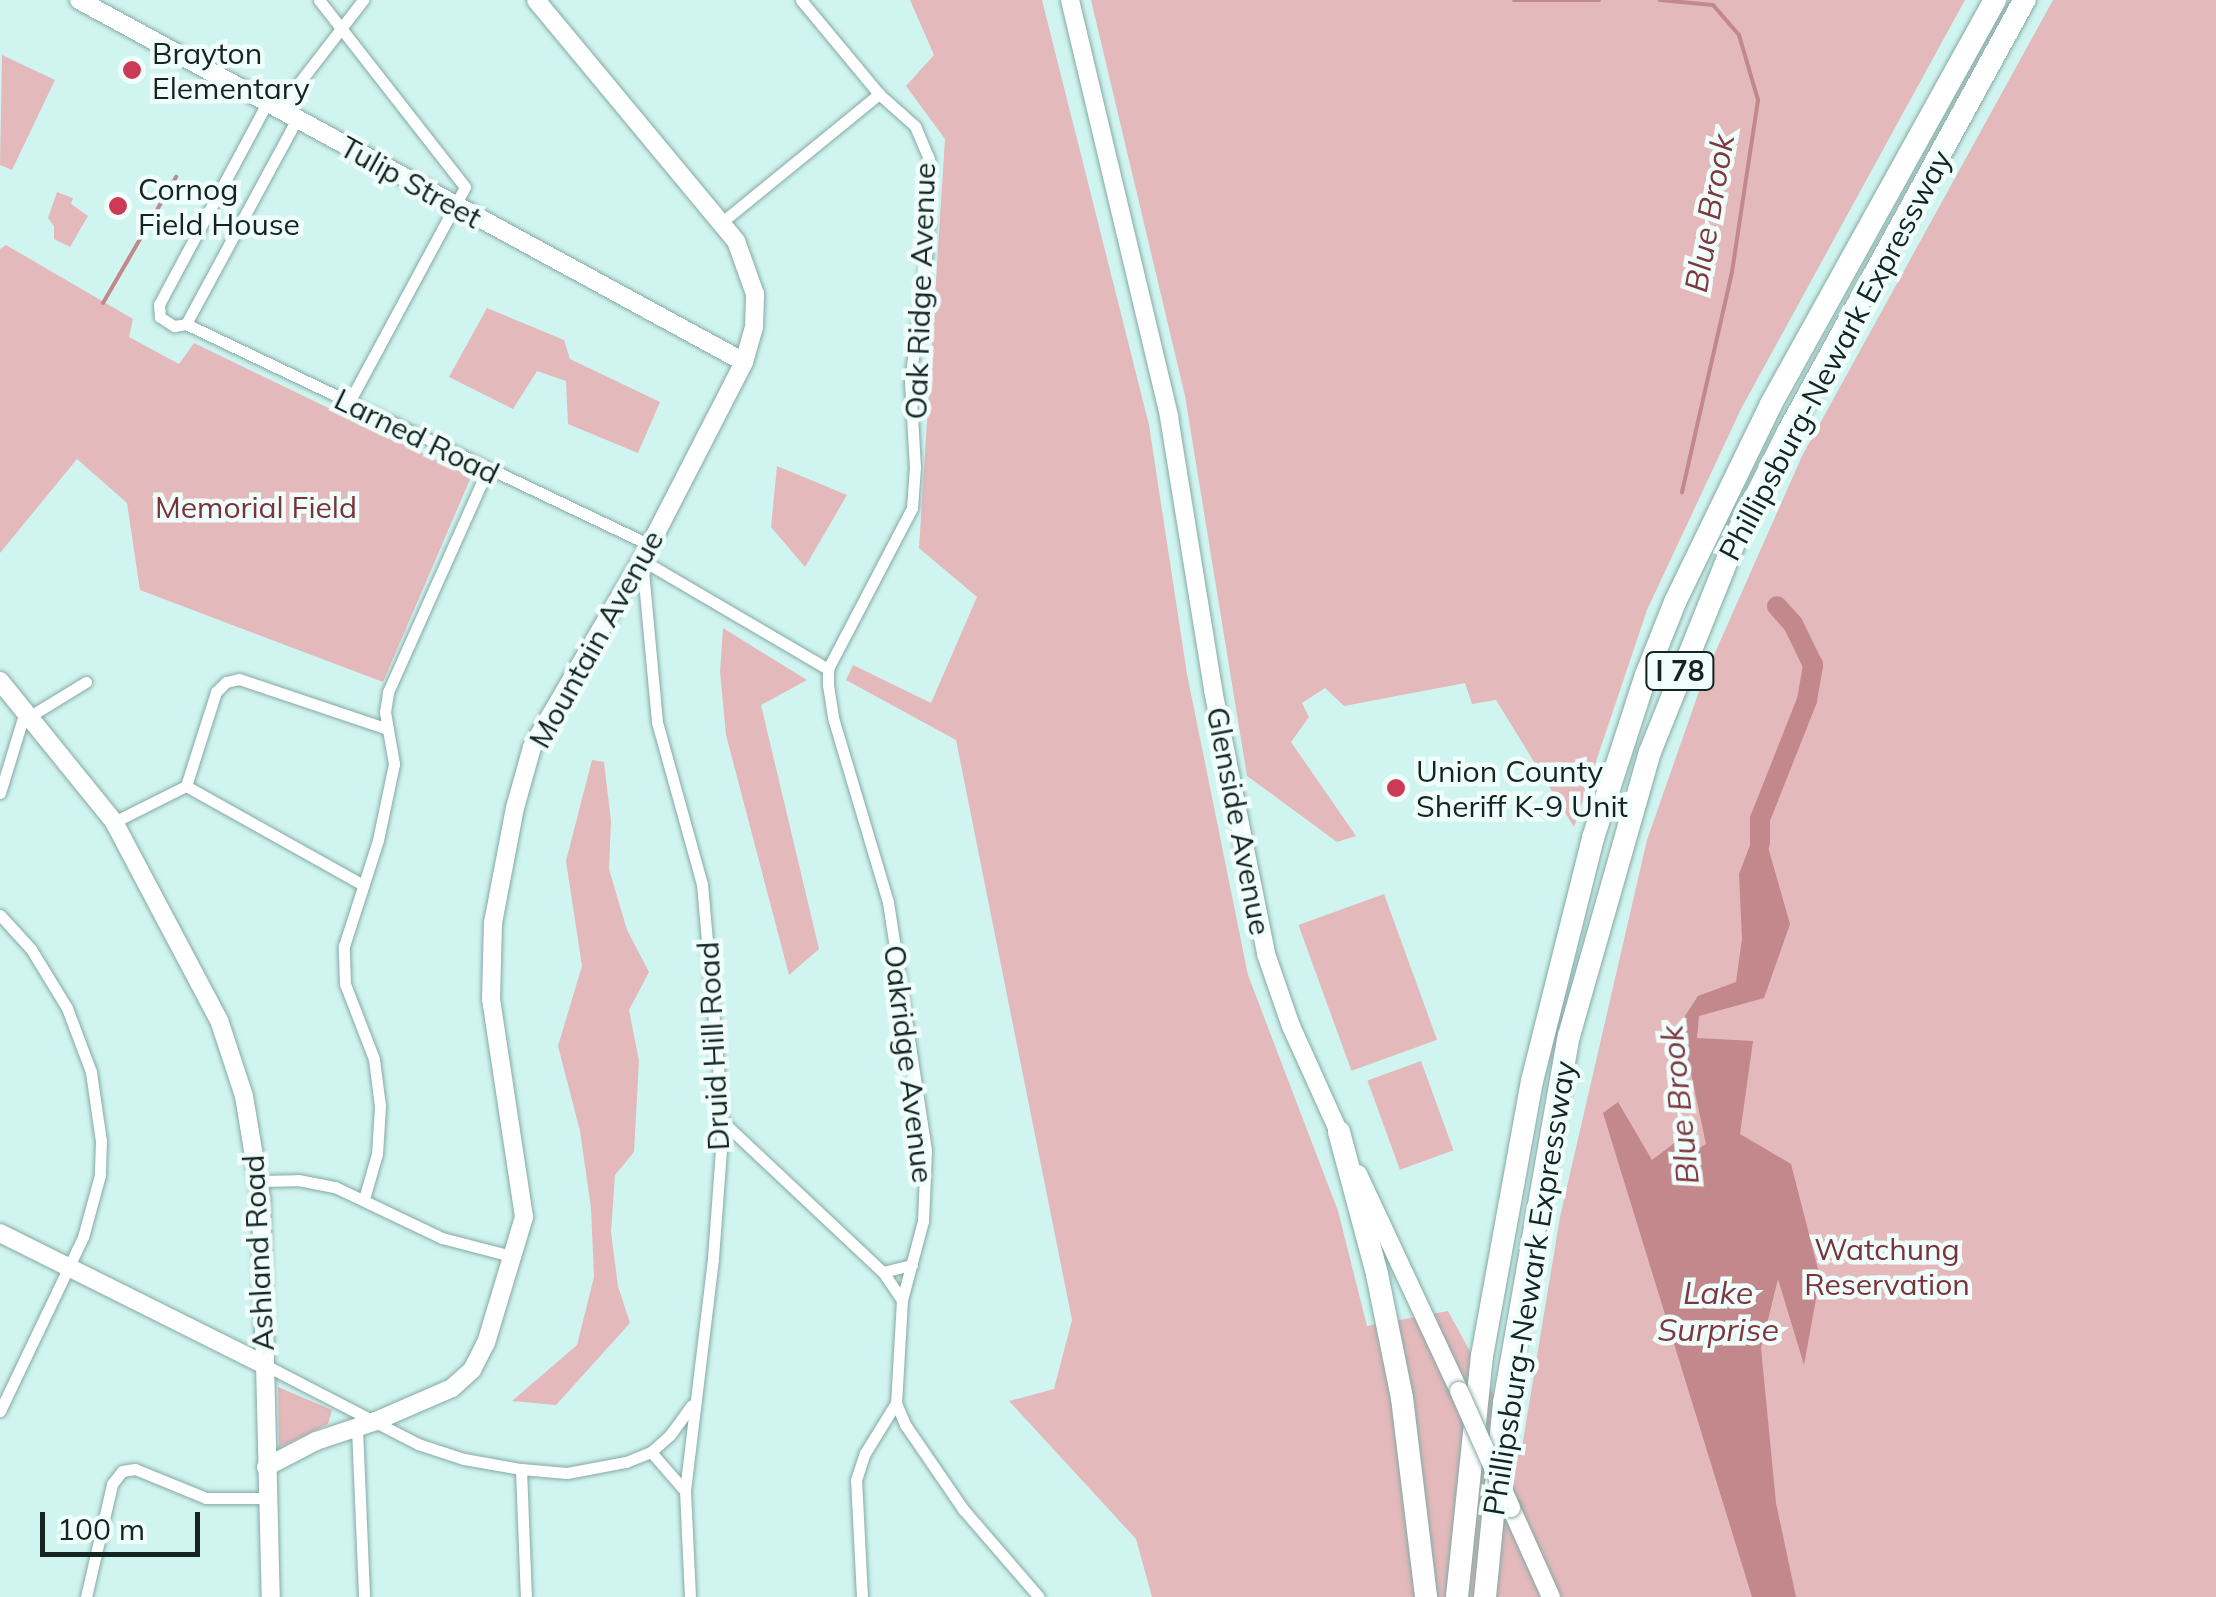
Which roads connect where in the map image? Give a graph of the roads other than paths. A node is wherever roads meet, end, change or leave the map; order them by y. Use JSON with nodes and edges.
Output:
{"nodes":[{"id":1,"x":79,"y":0,"type":"edge"},
{"id":2,"x":319,"y":0,"type":"edge"},
{"id":3,"x":363,"y":0,"type":"edge"},
{"id":4,"x":536,"y":0,"type":"edge"},
{"id":5,"x":800,"y":0,"type":"edge"},
{"id":6,"x":1070,"y":0,"type":"edge"},
{"id":7,"x":1995,"y":0,"type":"edge"},
{"id":8,"x":2026,"y":0,"type":"edge"},
{"id":9,"x":340,"y":26,"type":"junction"},
{"id":10,"x":879,"y":94,"type":"junction"},
{"id":11,"x":273,"y":106,"type":"junction"},
{"id":12,"x":297,"y":119,"type":"junction"},
{"id":13,"x":456,"y":206,"type":"junction"},
{"id":14,"x":722,"y":222,"type":"junction"},
{"id":15,"x":186,"y":324,"type":"junction"},
{"id":16,"x":744,"y":362,"type":"junction"},
{"id":17,"x":348,"y":404,"type":"junction"},
{"id":18,"x":487,"y":471,"type":"junction"},
{"id":19,"x":646,"y":552,"type":"junction"},
{"id":20,"x":828,"y":669,"type":"junction"},
{"id":21,"x":0,"y":681,"type":"edge"},
{"id":22,"x":86,"y":682,"type":"dead end"},
{"id":23,"x":29,"y":713,"type":"junction"},
{"id":24,"x":388,"y":729,"type":"junction"},
{"id":25,"x":186,"y":786,"type":"junction"},
{"id":26,"x":0,"y":794,"type":"edge"},
{"id":27,"x":114,"y":822,"type":"junction"},
{"id":28,"x":364,"y":884,"type":"junction"},
{"id":29,"x":0,"y":915,"type":"edge"},
{"id":30,"x":723,"y":1122,"type":"junction"},
{"id":31,"x":1339,"y":1132,"type":"junction"},
{"id":32,"x":259,"y":1180,"type":"junction"},
{"id":33,"x":364,"y":1199,"type":"junction"},
{"id":34,"x":0,"y":1233,"type":"edge"},
{"id":35,"x":515,"y":1257,"type":"junction"},
{"id":36,"x":912,"y":1265,"type":"junction"},
{"id":37,"x":70,"y":1269,"type":"junction"},
{"id":38,"x":883,"y":1272,"type":"junction"},
{"id":39,"x":902,"y":1300,"type":"junction"},
{"id":40,"x":265,"y":1365,"type":"junction"},
{"id":41,"x":694,"y":1401,"type":"junction"},
{"id":42,"x":896,"y":1404,"type":"junction"},
{"id":43,"x":0,"y":1411,"type":"edge"},
{"id":44,"x":376,"y":1421,"type":"junction"},
{"id":45,"x":356,"y":1428,"type":"junction"},
{"id":46,"x":650,"y":1452,"type":"junction"},
{"id":47,"x":266,"y":1467,"type":"junction"},
{"id":48,"x":521,"y":1469,"type":"junction"},
{"id":49,"x":686,"y":1490,"type":"junction"},
{"id":50,"x":266,"y":1498,"type":"junction"},
{"id":51,"x":86,"y":1597,"type":"edge"},
{"id":52,"x":271,"y":1597,"type":"edge"},
{"id":53,"x":364,"y":1597,"type":"edge"},
{"id":54,"x":526,"y":1597,"type":"edge"},
{"id":55,"x":690,"y":1597,"type":"edge"},
{"id":56,"x":862,"y":1597,"type":"edge"},
{"id":57,"x":1039,"y":1597,"type":"edge"},
{"id":58,"x":1426,"y":1597,"type":"edge"},
{"id":59,"x":1458,"y":1597,"type":"edge"},
{"id":60,"x":1485,"y":1597,"type":"edge"},
{"id":61,"x":1550,"y":1597,"type":"edge"}],
"edges":[{"from":1,"to":11,"type":"main road","name":"Tulip Street"},
{"from":2,"to":9,"type":"street"},
{"from":3,"to":9,"type":"street"},
{"from":4,"to":14,"type":"main road","name":"Mountain Avenue"},
{"from":5,"to":10,"type":"street","name":"Oak Ridge Avenue"},
{"from":6,"to":31,"type":"main road","name":"Glenside Avenue"},
{"from":7,"to":59,"type":"highway","name":"Phillipsburg-Newark Expressway","number":"I 78"},
{"from":8,"to":60,"type":"highway","name":"Phillipsburg-Newark Expressway","number":"I 78"},
{"from":9,"to":11,"type":"street"},
{"from":9,"to":13,"type":"street"},
{"from":10,"to":14,"type":"street"},
{"from":10,"to":20,"type":"street","name":"Oak Ridge Avenue"},
{"from":11,"to":12,"type":"main road","name":"Tulip Street"},
{"from":11,"to":15,"type":"street"},
{"from":12,"to":13,"type":"main road","name":"Tulip Street"},
{"from":12,"to":15,"type":"street"},
{"from":13,"to":16,"type":"main road","name":"Tulip Street"},
{"from":13,"to":17,"type":"street"},
{"from":14,"to":16,"type":"main road","name":"Mountain Avenue"},
{"from":15,"to":17,"type":"street","name":"Larned Road"},
{"from":16,"to":19,"type":"main road","name":"Mountain Avenue"},
{"from":17,"to":18,"type":"street","name":"Larned Road"},
{"from":18,"to":19,"type":"street","name":"Larned Road"},
{"from":18,"to":24,"type":"street"},
{"from":19,"to":20,"type":"street","name":"Larned Road"},
{"from":19,"to":30,"type":"street","name":"Druid Hill Road"},
{"from":19,"to":35,"type":"main road","name":"Mountain Avenue"},
{"from":20,"to":36,"type":"street","name":"Oakridge Avenue"},
{"from":21,"to":23,"type":"main road","name":"Ashland Road"},
{"from":22,"to":23,"type":"street"},
{"from":23,"to":26,"type":"street"},
{"from":23,"to":27,"type":"main road","name":"Ashland Road"},
{"from":24,"to":25,"type":"street"},
{"from":24,"to":28,"type":"street"},
{"from":25,"to":27,"type":"street"},
{"from":25,"to":28,"type":"street"},
{"from":27,"to":32,"type":"main road","name":"Ashland Road"},
{"from":28,"to":33,"type":"street"},
{"from":29,"to":37,"type":"street"},
{"from":30,"to":38,"type":"street"},
{"from":30,"to":41,"type":"street","name":"Druid Hill Road"},
{"from":31,"to":58,"type":"highway"},
{"from":31,"to":61,"type":"main road","name":"Glenside Avenue","bridge":true},
{"from":32,"to":33,"type":"street"},
{"from":32,"to":40,"type":"main road","name":"Ashland Road"},
{"from":33,"to":35,"type":"street"},
{"from":34,"to":37,"type":"main road"},
{"from":35,"to":44,"type":"main road","name":"Mountain Avenue"},
{"from":36,"to":38,"type":"street"},
{"from":36,"to":39,"type":"street","name":"Oakridge Avenue"},
{"from":37,"to":40,"type":"main road"},
{"from":37,"to":43,"type":"street"},
{"from":38,"to":39,"type":"street"},
{"from":39,"to":42,"type":"street","name":"Oakridge Avenue"},
{"from":40,"to":44,"type":"street"},
{"from":40,"to":47,"type":"main road","name":"Ashland Road"},
{"from":41,"to":46,"type":"street"},
{"from":41,"to":49,"type":"street","name":"Druid Hill Road"},
{"from":42,"to":56,"type":"street"},
{"from":42,"to":57,"type":"street"},
{"from":44,"to":45,"type":"main road","name":"Mountain Avenue"},
{"from":44,"to":48,"type":"street"},
{"from":45,"to":47,"type":"main road","name":"Mountain Avenue"},
{"from":45,"to":53,"type":"street"},
{"from":46,"to":48,"type":"street"},
{"from":46,"to":49,"type":"street"},
{"from":47,"to":50,"type":"main road","name":"Ashland Road"},
{"from":48,"to":54,"type":"street"},
{"from":49,"to":55,"type":"street","name":"Druid Hill Road"},
{"from":50,"to":51,"type":"street"},
{"from":50,"to":52,"type":"main road","name":"Ashland Road"}]}
